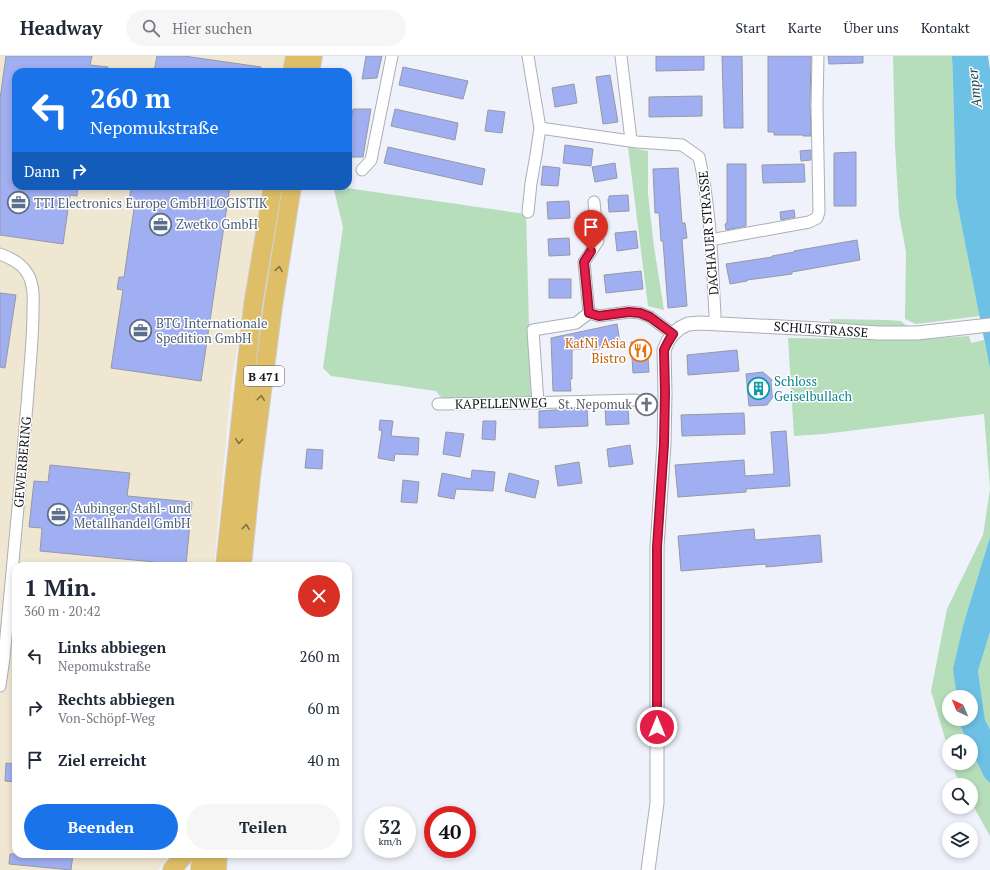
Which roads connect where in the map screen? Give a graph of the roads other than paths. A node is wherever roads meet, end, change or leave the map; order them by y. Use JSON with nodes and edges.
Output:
{"nodes":[{"id":1,"x":295,"y":56,"type":"edge"},
{"id":2,"x":313,"y":56,"type":"edge"},
{"id":3,"x":392,"y":56,"type":"edge"},
{"id":4,"x":528,"y":56,"type":"edge"},
{"id":5,"x":621,"y":56,"type":"edge"},
{"id":6,"x":818,"y":56,"type":"edge"},
{"id":7,"x":293,"y":68,"type":"edge"},
{"id":8,"x":311,"y":68,"type":"edge"},
{"id":9,"x":540,"y":128,"type":"junction"},
{"id":10,"x":631,"y":140,"type":"junction"},
{"id":11,"x":362,"y":170,"type":"dead end"},
{"id":12,"x":272,"y":190,"type":"edge"},
{"id":13,"x":291,"y":190,"type":"edge"},
{"id":14,"x":594,"y":202,"type":"dead end"},
{"id":15,"x":528,"y":212,"type":"dead end"},
{"id":16,"x":710,"y":240,"type":"junction"},
{"id":17,"x":0,"y":254,"type":"edge"},
{"id":18,"x":589,"y":313,"type":"junction"},
{"id":19,"x":714,"y":323,"type":"junction"},
{"id":20,"x":990,"y":325,"type":"edge"},
{"id":21,"x":673,"y":334,"type":"junction"},
{"id":22,"x":636,"y":400,"type":"dead end"},
{"id":23,"x":538,"y":402,"type":"junction"},
{"id":24,"x":438,"y":404,"type":"dead end"},
{"id":25,"x":13,"y":562,"type":"edge"},
{"id":26,"x":225,"y":562,"type":"edge"},
{"id":27,"x":242,"y":562,"type":"edge"},
{"id":28,"x":12,"y":572,"type":"edge"},
{"id":29,"x":0,"y":686,"type":"edge"},
{"id":30,"x":182,"y":858,"type":"edge"},
{"id":31,"x":201,"y":858,"type":"edge"},
{"id":32,"x":218,"y":858,"type":"edge"},
{"id":33,"x":172,"y":870,"type":"edge"},
{"id":34,"x":200,"y":870,"type":"edge"},
{"id":35,"x":217,"y":870,"type":"edge"},
{"id":36,"x":648,"y":870,"type":"edge"}],
"edges":[{"from":1,"to":7,"type":"highway"},
{"from":2,"to":8,"type":"highway"},
{"from":3,"to":11,"type":"street"},
{"from":4,"to":9,"type":"street"},
{"from":5,"to":10,"type":"street"},
{"from":6,"to":16,"type":"street"},
{"from":9,"to":10,"type":"street","name":"DACHAUER STRASSE"},
{"from":9,"to":15,"type":"street"},
{"from":10,"to":16,"type":"street","name":"DACHAUER STRASSE"},
{"from":12,"to":26,"type":"highway","number":"B 471","one_way":true},
{"from":27,"to":13,"type":"highway","number":"B 471","one_way":true},
{"from":14,"to":18,"type":"street"},
{"from":16,"to":19,"type":"street","name":"DACHAUER STRASSE"},
{"from":17,"to":25,"type":"street","name":"GEWERBERING"},
{"from":18,"to":21,"type":"street"},
{"from":18,"to":23,"type":"street"},
{"from":19,"to":20,"type":"street","name":"SCHULSTRASSE"},
{"from":19,"to":21,"type":"street","name":"SCHULSTRASSE"},
{"from":21,"to":36,"type":"street","name":"SCHULSTRASSE"},
{"from":22,"to":23,"type":"street","name":"KAPELLENWEG"},
{"from":23,"to":24,"type":"street","name":"KAPELLENWEG"},
{"from":28,"to":29,"type":"street","name":"GEWERBERING"},
{"from":30,"to":33,"type":"highway"},
{"from":31,"to":34,"type":"highway"},
{"from":32,"to":35,"type":"highway"}]}
